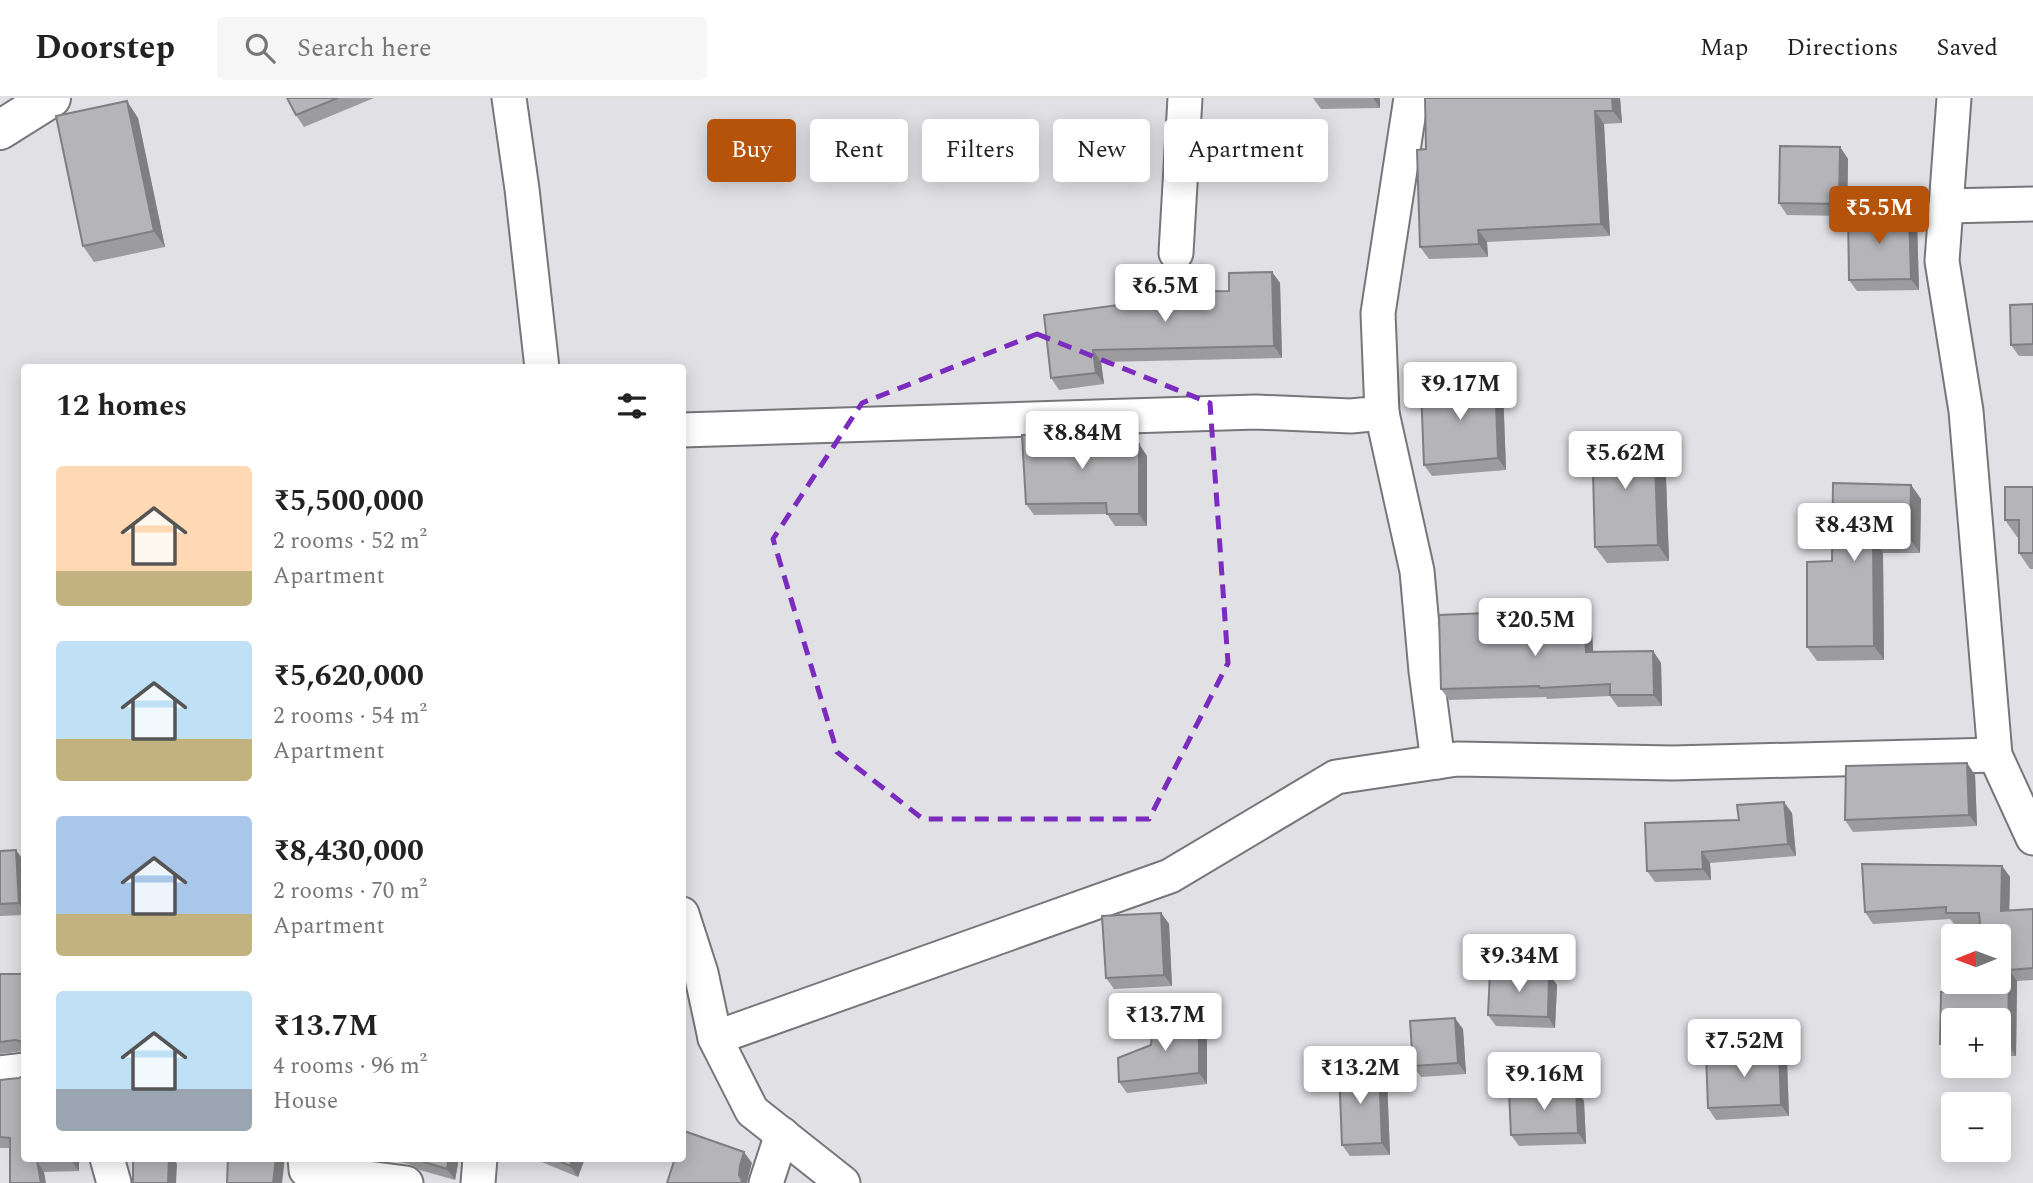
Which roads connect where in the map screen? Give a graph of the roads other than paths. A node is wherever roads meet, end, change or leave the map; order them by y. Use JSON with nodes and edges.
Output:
{"nodes":[{"id":1,"x":51,"y":98,"type":"edge"},
{"id":2,"x":509,"y":98,"type":"edge"},
{"id":3,"x":1185,"y":98,"type":"edge"},
{"id":4,"x":1411,"y":98,"type":"edge"},
{"id":5,"x":1954,"y":98,"type":"edge"},
{"id":6,"x":0,"y":130,"type":"edge"},
{"id":7,"x":2033,"y":204,"type":"edge"},
{"id":8,"x":1946,"y":206,"type":"junction"},
{"id":9,"x":1176,"y":253,"type":"dead end"},
{"id":10,"x":542,"y":364,"type":"edge"},
{"id":11,"x":1382,"y":413,"type":"junction"},
{"id":12,"x":686,"y":430,"type":"edge"},
{"id":13,"x":1995,"y":755,"type":"junction"},
{"id":14,"x":1438,"y":762,"type":"junction"},
{"id":15,"x":2033,"y":838,"type":"edge"},
{"id":16,"x":686,"y":926,"type":"edge"},
{"id":17,"x":715,"y":1038,"type":"junction"},
{"id":18,"x":21,"y":1070,"type":"edge"},
{"id":19,"x":0,"y":1073,"type":"edge"},
{"id":20,"x":782,"y":1134,"type":"junction"},
{"id":21,"x":108,"y":1162,"type":"edge"},
{"id":22,"x":305,"y":1162,"type":"edge"},
{"id":23,"x":480,"y":1162,"type":"edge"},
{"id":24,"x":114,"y":1183,"type":"edge"},
{"id":25,"x":406,"y":1183,"type":"edge"},
{"id":26,"x":478,"y":1183,"type":"edge"},
{"id":27,"x":766,"y":1183,"type":"edge"},
{"id":28,"x":844,"y":1183,"type":"edge"}],
"edges":[{"from":1,"to":6,"type":"highway"},
{"from":2,"to":10,"type":"street"},
{"from":3,"to":9,"type":"street"},
{"from":4,"to":11,"type":"street"},
{"from":5,"to":8,"type":"street"},
{"from":7,"to":8,"type":"street"},
{"from":8,"to":13,"type":"street"},
{"from":11,"to":12,"type":"street"},
{"from":11,"to":14,"type":"street"},
{"from":13,"to":14,"type":"street"},
{"from":13,"to":15,"type":"street"},
{"from":14,"to":17,"type":"street"},
{"from":16,"to":17,"type":"street"},
{"from":17,"to":20,"type":"street"},
{"from":18,"to":19,"type":"street"},
{"from":20,"to":27,"type":"street"},
{"from":20,"to":28,"type":"street"},
{"from":21,"to":24,"type":"street"},
{"from":22,"to":25,"type":"street"},
{"from":23,"to":26,"type":"street"}]}
